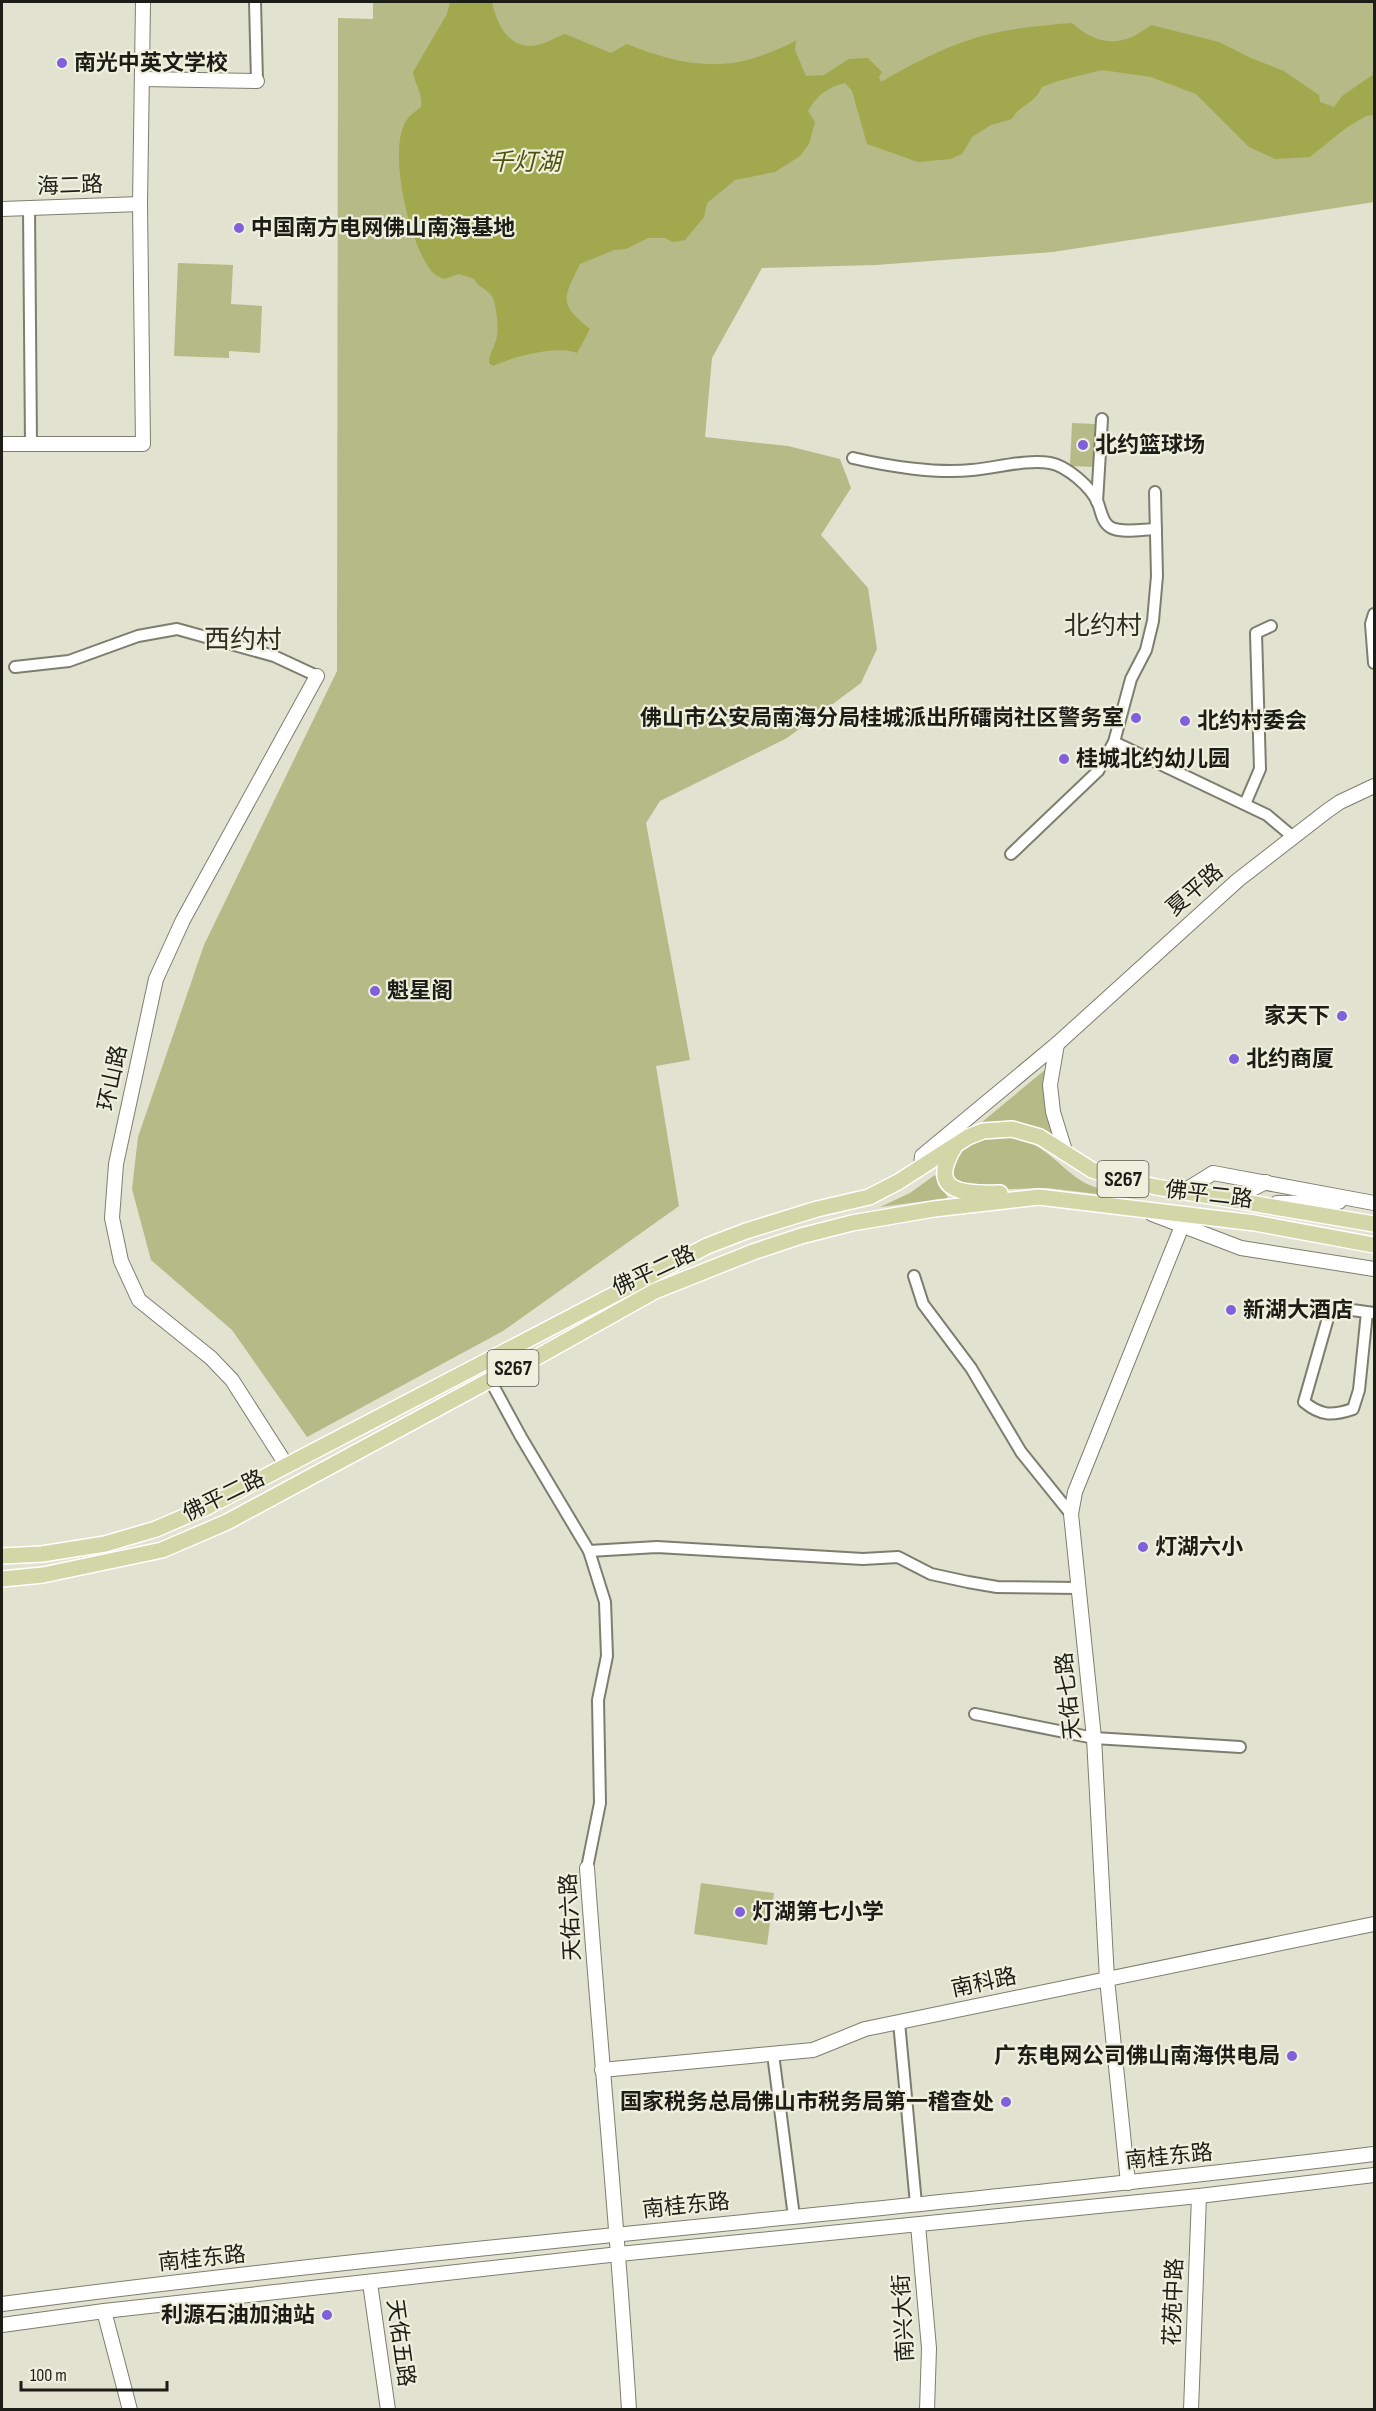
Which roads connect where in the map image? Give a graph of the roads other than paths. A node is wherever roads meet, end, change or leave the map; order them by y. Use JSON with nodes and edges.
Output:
{"nodes":[{"id":1,"x":143,"y":2,"type":"edge"},
{"id":2,"x":255,"y":2,"type":"edge"},
{"id":3,"x":142,"y":79,"type":"junction"},
{"id":4,"x":257,"y":81,"type":"joint"},
{"id":5,"x":140,"y":204,"type":"junction"},
{"id":6,"x":29,"y":208,"type":"junction"},
{"id":7,"x":2,"y":209,"type":"edge"},
{"id":8,"x":1102,"y":419,"type":"dead end"},
{"id":9,"x":2,"y":444,"type":"edge"},
{"id":10,"x":31,"y":444,"type":"junction"},
{"id":11,"x":853,"y":458,"type":"dead end"},
{"id":12,"x":1155,"y":492,"type":"dead end"},
{"id":13,"x":1097,"y":502,"type":"junction"},
{"id":14,"x":1156,"y":529,"type":"junction"},
{"id":15,"x":1374,"y":614,"type":"edge"},
{"id":16,"x":1271,"y":626,"type":"dead end"},
{"id":17,"x":1374,"y":663,"type":"edge"},
{"id":18,"x":15,"y":667,"type":"dead end"},
{"id":19,"x":317,"y":676,"type":"joint"},
{"id":20,"x":1114,"y":742,"type":"junction"},
{"id":21,"x":1374,"y":786,"type":"edge"},
{"id":22,"x":1245,"y":804,"type":"junction"},
{"id":23,"x":1293,"y":837,"type":"junction"},
{"id":24,"x":1011,"y":854,"type":"dead end"},
{"id":25,"x":1057,"y":1044,"type":"junction"},
{"id":26,"x":955,"y":1146,"type":"junction"},
{"id":27,"x":1066,"y":1154,"type":"junction"},
{"id":28,"x":921,"y":1167,"type":"junction"},
{"id":29,"x":1266,"y":1182,"type":"junction"},
{"id":30,"x":1184,"y":1191,"type":"junction"},
{"id":31,"x":1039,"y":1197,"type":"junction"},
{"id":32,"x":1233,"y":1199,"type":"junction"},
{"id":33,"x":1368,"y":1202,"type":"edge"},
{"id":34,"x":1259,"y":1203,"type":"junction"},
{"id":35,"x":1138,"y":1209,"type":"junction"},
{"id":36,"x":1374,"y":1224,"type":"edge"},
{"id":37,"x":1182,"y":1226,"type":"junction"},
{"id":38,"x":1374,"y":1245,"type":"edge"},
{"id":39,"x":1374,"y":1269,"type":"edge"},
{"id":40,"x":914,"y":1275,"type":"dead end"},
{"id":41,"x":1371,"y":1312,"type":"edge"},
{"id":42,"x":490,"y":1380,"type":"junction"},
{"id":43,"x":287,"y":1466,"type":"junction"},
{"id":44,"x":1071,"y":1514,"type":"junction"},
{"id":45,"x":589,"y":1551,"type":"junction"},
{"id":46,"x":2,"y":1556,"type":"edge"},
{"id":47,"x":2,"y":1579,"type":"edge"},
{"id":48,"x":1079,"y":1588,"type":"junction"},
{"id":49,"x":975,"y":1714,"type":"dead end"},
{"id":50,"x":1094,"y":1738,"type":"junction"},
{"id":51,"x":1240,"y":1747,"type":"dead end"},
{"id":52,"x":587,"y":1868,"type":"joint"},
{"id":53,"x":1374,"y":1924,"type":"edge"},
{"id":54,"x":1107,"y":1979,"type":"junction"},
{"id":55,"x":899,"y":2022,"type":"junction"},
{"id":56,"x":773,"y":2054,"type":"junction"},
{"id":57,"x":602,"y":2070,"type":"junction"},
{"id":58,"x":1374,"y":2154,"type":"edge"},
{"id":59,"x":1374,"y":2175,"type":"edge"},
{"id":60,"x":1128,"y":2182,"type":"junction"},
{"id":61,"x":1199,"y":2196,"type":"junction"},
{"id":62,"x":916,"y":2204,"type":"junction"},
{"id":63,"x":794,"y":2217,"type":"junction"},
{"id":64,"x":918,"y":2225,"type":"junction"},
{"id":65,"x":617,"y":2234,"type":"junction"},
{"id":66,"x":619,"y":2254,"type":"junction"},
{"id":67,"x":370,"y":2283,"type":"junction"},
{"id":68,"x":2,"y":2304,"type":"edge"},
{"id":69,"x":104,"y":2311,"type":"junction"},
{"id":70,"x":2,"y":2325,"type":"edge"},
{"id":71,"x":130,"y":2409,"type":"edge"},
{"id":72,"x":388,"y":2409,"type":"edge"},
{"id":73,"x":629,"y":2409,"type":"edge"},
{"id":74,"x":927,"y":2409,"type":"edge"},
{"id":75,"x":1191,"y":2409,"type":"edge"}],
"edges":[{"from":1,"to":3,"type":"main road"},
{"from":2,"to":4,"type":"street"},
{"from":3,"to":4,"type":"main road"},
{"from":3,"to":5,"type":"main road"},
{"from":5,"to":6,"type":"main road","name":"海二路"},
{"from":5,"to":10,"type":"main road"},
{"from":6,"to":7,"type":"main road","name":"海二路"},
{"from":6,"to":10,"type":"street"},
{"from":8,"to":13,"type":"street"},
{"from":9,"to":10,"type":"main road"},
{"from":11,"to":13,"type":"street"},
{"from":12,"to":14,"type":"street"},
{"from":13,"to":14,"type":"street"},
{"from":14,"to":20,"type":"street"},
{"from":15,"to":17,"type":"street"},
{"from":16,"to":22,"type":"street"},
{"from":18,"to":19,"type":"street"},
{"from":19,"to":43,"type":"main road","name":"环山路"},
{"from":20,"to":22,"type":"street"},
{"from":20,"to":24,"type":"street"},
{"from":21,"to":23,"type":"main road","name":"夏平路"},
{"from":22,"to":23,"type":"street"},
{"from":23,"to":25,"type":"main road","name":"夏平路"},
{"from":25,"to":27,"type":"main road"},
{"from":25,"to":28,"type":"main road","name":"夏平路"},
{"from":26,"to":27,"type":"main road","name":"佛平二路"},
{"from":26,"to":28,"type":"main road","name":"佛平二路"},
{"from":26,"to":31,"type":"main road"},
{"from":27,"to":30,"type":"main road","name":"佛平二路","number":"S267"},
{"from":28,"to":43,"type":"main road","name":"佛平二路"},
{"from":29,"to":30,"type":"main road"},
{"from":29,"to":32,"type":"main road"},
{"from":29,"to":33,"type":"main road"},
{"from":30,"to":32,"type":"main road","name":"佛平二路","number":"S267"},
{"from":31,"to":35,"type":"main road","name":"佛平二路","number":"S267"},
{"from":31,"to":42,"type":"main road","name":"佛平二路","number":"S267"},
{"from":32,"to":34,"type":"main road","name":"佛平二路","number":"S267"},
{"from":33,"to":34,"type":"main road"},
{"from":34,"to":36,"type":"main road","name":"佛平二路","number":"S267"},
{"from":35,"to":37,"type":"main road"},
{"from":35,"to":38,"type":"main road","name":"佛平二路"},
{"from":37,"to":39,"type":"main road"},
{"from":37,"to":44,"type":"main road","name":"天佑七路"},
{"from":40,"to":44,"type":"street"},
{"from":41,"to":41,"type":"street"},
{"from":42,"to":45,"type":"street","name":"天佑六路"},
{"from":42,"to":47,"type":"main road","name":"佛平二路","number":"S267"},
{"from":43,"to":46,"type":"main road","name":"佛平二路"},
{"from":44,"to":48,"type":"main road","name":"天佑七路"},
{"from":45,"to":48,"type":"street"},
{"from":45,"to":52,"type":"street","name":"天佑六路"},
{"from":48,"to":50,"type":"main road","name":"天佑七路"},
{"from":49,"to":50,"type":"street"},
{"from":50,"to":51,"type":"street"},
{"from":50,"to":54,"type":"main road","name":"天佑七路"},
{"from":52,"to":57,"type":"main road","name":"天佑六路"},
{"from":53,"to":54,"type":"main road","name":"南科路"},
{"from":54,"to":55,"type":"main road","name":"南科路"},
{"from":54,"to":60,"type":"main road","name":"天佑七路"},
{"from":55,"to":56,"type":"main road","name":"南科路"},
{"from":55,"to":62,"type":"street"},
{"from":56,"to":57,"type":"main road","name":"南科路"},
{"from":56,"to":63,"type":"street"},
{"from":57,"to":65,"type":"main road","name":"天佑六路"},
{"from":58,"to":60,"type":"main road","name":"南桂东路"},
{"from":59,"to":61,"type":"main road","name":"南桂东路"},
{"from":60,"to":62,"type":"main road","name":"南桂东路"},
{"from":61,"to":64,"type":"main road","name":"南桂东路"},
{"from":61,"to":75,"type":"main road","name":"花苑中路"},
{"from":62,"to":63,"type":"main road","name":"南桂东路"},
{"from":63,"to":65,"type":"main road","name":"南桂东路"},
{"from":64,"to":66,"type":"main road","name":"南桂东路"},
{"from":64,"to":74,"type":"main road","name":"南兴大街"},
{"from":65,"to":66,"type":"main road","name":"天佑六路"},
{"from":65,"to":68,"type":"main road","name":"南桂东路"},
{"from":66,"to":67,"type":"main road","name":"南桂东路"},
{"from":66,"to":73,"type":"main road","name":"天佑六路"},
{"from":67,"to":69,"type":"main road","name":"南桂东路"},
{"from":67,"to":72,"type":"main road","name":"天佑五路"},
{"from":69,"to":70,"type":"main road","name":"南桂东路"},
{"from":69,"to":71,"type":"main road"}]}
